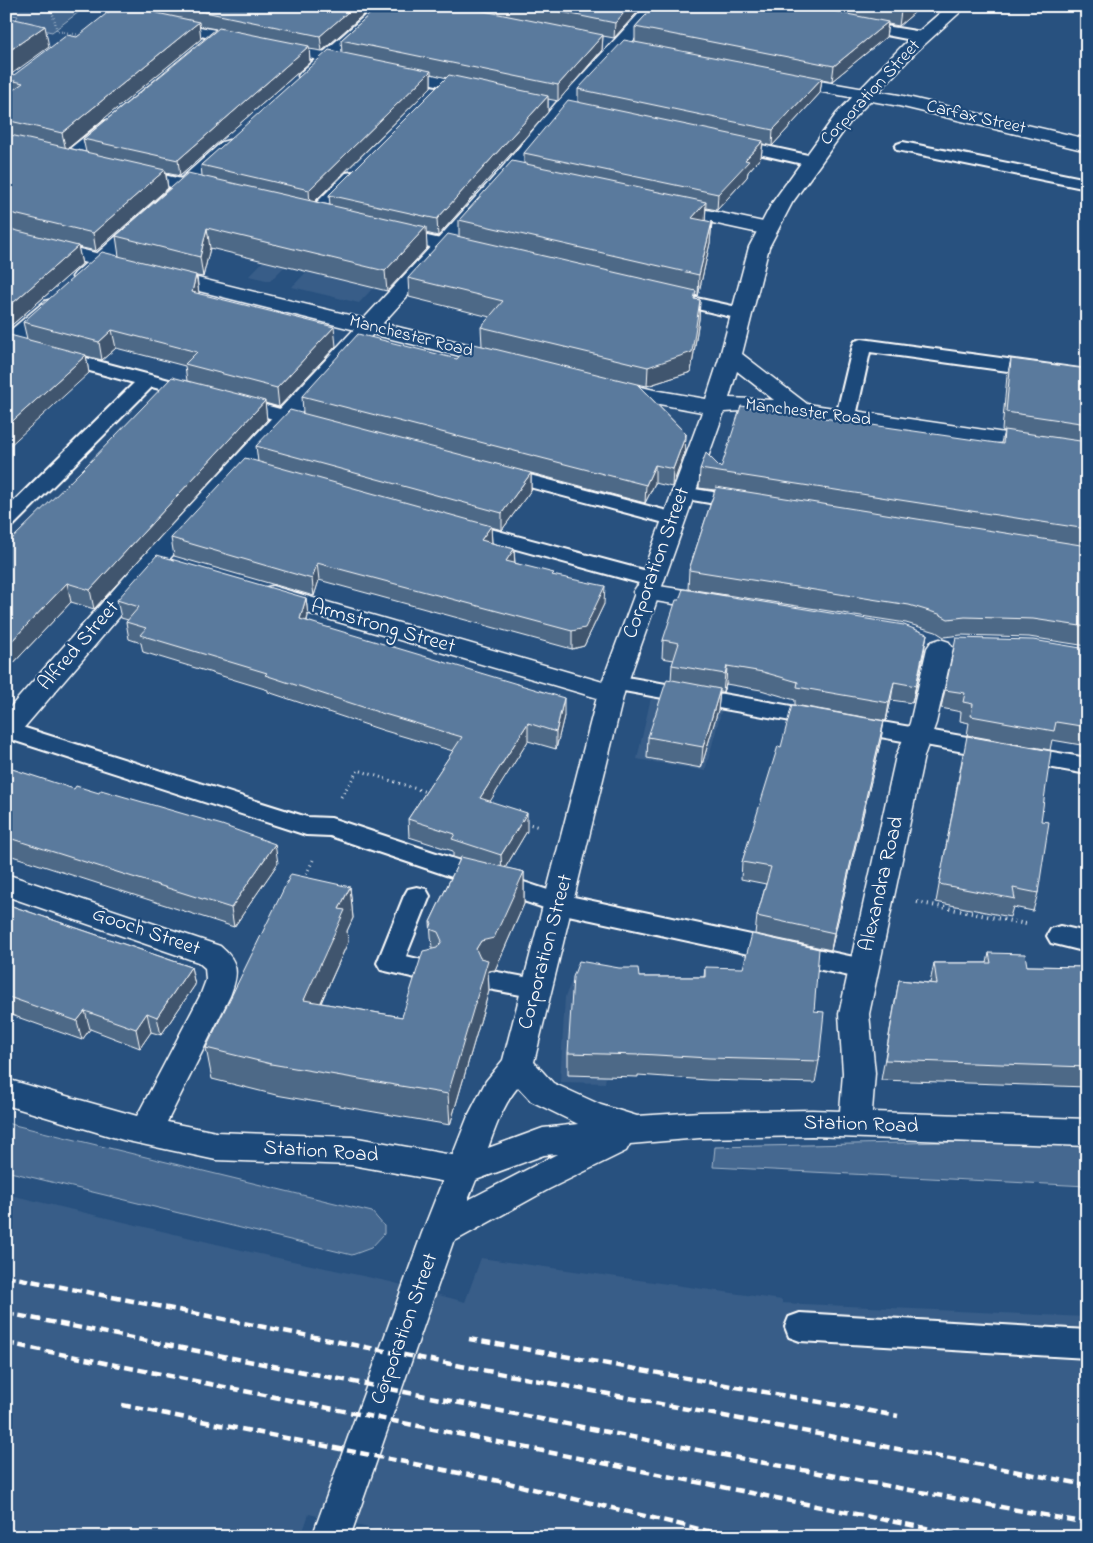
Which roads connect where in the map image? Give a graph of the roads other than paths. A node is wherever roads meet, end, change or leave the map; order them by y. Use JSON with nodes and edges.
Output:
{"nodes":[{"id":1,"x":386,"y":6,"type":"edge"},
{"id":2,"x":656,"y":6,"type":"edge"},
{"id":3,"x":959,"y":6,"type":"edge"},
{"id":4,"x":149,"y":21,"type":"edge"},
{"id":5,"x":844,"y":23,"type":"edge"},
{"id":6,"x":218,"y":35,"type":"junction"},
{"id":7,"x":922,"y":37,"type":"junction"},
{"id":8,"x":203,"y":47,"type":"edge"},
{"id":9,"x":328,"y":58,"type":"junction"},
{"id":10,"x":364,"y":66,"type":"edge"},
{"id":11,"x":383,"y":69,"type":"edge"},
{"id":12,"x":769,"y":77,"type":"edge"},
{"id":13,"x":447,"y":83,"type":"junction"},
{"id":14,"x":292,"y":90,"type":"edge"},
{"id":15,"x":486,"y":91,"type":"edge"},
{"id":16,"x":865,"y":94,"type":"junction"},
{"id":17,"x":433,"y":97,"type":"edge"},
{"id":18,"x":121,"y":115,"type":"edge"},
{"id":19,"x":242,"y":134,"type":"edge"},
{"id":20,"x":716,"y":140,"type":"edge"},
{"id":21,"x":1087,"y":145,"type":"edge"},
{"id":22,"x":903,"y":147,"type":"dead end"},
{"id":23,"x":51,"y":153,"type":"edge"},
{"id":24,"x":69,"y":158,"type":"junction"},
{"id":25,"x":811,"y":161,"type":"junction"},
{"id":26,"x":88,"y":162,"type":"edge"},
{"id":27,"x":363,"y":166,"type":"edge"},
{"id":28,"x":118,"y":169,"type":"edge"},
{"id":29,"x":1087,"y":184,"type":"edge"},
{"id":30,"x":185,"y":185,"type":"junction"},
{"id":31,"x":222,"y":194,"type":"edge"},
{"id":32,"x":653,"y":204,"type":"edge"},
{"id":33,"x":295,"y":210,"type":"edge"},
{"id":34,"x":314,"y":215,"type":"junction"},
{"id":35,"x":332,"y":219,"type":"edge"},
{"id":36,"x":768,"y":229,"type":"junction"},
{"id":37,"x":378,"y":230,"type":"edge"},
{"id":38,"x":6,"y":237,"type":"edge"},
{"id":39,"x":443,"y":245,"type":"junction"},
{"id":40,"x":481,"y":254,"type":"edge"},
{"id":41,"x":101,"y":261,"type":"junction"},
{"id":42,"x":654,"y":293,"type":"edge"},
{"id":43,"x":740,"y":313,"type":"junction"},
{"id":44,"x":368,"y":326,"type":"junction"},
{"id":45,"x":17,"y":347,"type":"edge"},
{"id":46,"x":731,"y":356,"type":"junction"},
{"id":47,"x":518,"y":363,"type":"edge"},
{"id":48,"x":1087,"y":376,"type":"edge"},
{"id":49,"x":148,"y":380,"type":"junction"},
{"id":50,"x":593,"y":382,"type":"edge"},
{"id":51,"x":714,"y":406,"type":"junction"},
{"id":52,"x":800,"y":409,"type":"junction"},
{"id":53,"x":285,"y":416,"type":"junction"},
{"id":54,"x":846,"y":416,"type":"junction"},
{"id":55,"x":322,"y":426,"type":"edge"},
{"id":56,"x":1087,"y":452,"type":"edge"},
{"id":57,"x":483,"y":469,"type":"edge"},
{"id":58,"x":682,"y":493,"type":"junction"},
{"id":59,"x":759,"y":505,"type":"edge"},
{"id":60,"x":672,"y":519,"type":"junction"},
{"id":61,"x":6,"y":521,"type":"edge"},
{"id":62,"x":441,"y":521,"type":"edge"},
{"id":63,"x":154,"y":560,"type":"junction"},
{"id":64,"x":182,"y":568,"type":"edge"},
{"id":65,"x":648,"y":585,"type":"junction"},
{"id":66,"x":248,"y":588,"type":"edge"},
{"id":67,"x":741,"y":606,"type":"edge"},
{"id":68,"x":941,"y":644,"type":"dead end"},
{"id":69,"x":613,"y":688,"type":"junction"},
{"id":70,"x":6,"y":730,"type":"edge"},
{"id":71,"x":918,"y":735,"type":"junction"},
{"id":72,"x":1087,"y":766,"type":"edge"},
{"id":73,"x":6,"y":885,"type":"edge"},
{"id":74,"x":417,"y":896,"type":"dead end"},
{"id":75,"x":559,"y":903,"type":"junction"},
{"id":76,"x":1060,"y":936,"type":"road end"},
{"id":77,"x":1087,"y":942,"type":"edge"},
{"id":78,"x":863,"y":969,"type":"junction"},
{"id":79,"x":429,"y":971,"type":"edge"},
{"id":80,"x":492,"y":981,"type":"dead end"},
{"id":81,"x":538,"y":988,"type":"junction"},
{"id":82,"x":517,"y":1065,"type":"junction"},
{"id":83,"x":6,"y":1092,"type":"edge"},
{"id":84,"x":855,"y":1124,"type":"junction"},
{"id":85,"x":636,"y":1130,"type":"junction"},
{"id":86,"x":146,"y":1131,"type":"junction"},
{"id":87,"x":1087,"y":1133,"type":"edge"},
{"id":88,"x":463,"y":1171,"type":"junction"},
{"id":89,"x":439,"y":1233,"type":"junction"},
{"id":90,"x":800,"y":1327,"type":"dead end"},
{"id":91,"x":1087,"y":1344,"type":"edge"},
{"id":92,"x":331,"y":1537,"type":"edge"}],
"edges":[{"from":1,"to":9,"type":"street"},
{"from":2,"to":39,"type":"street","name":"Alfred Street"},
{"from":3,"to":7,"type":"street","name":"Corporation Street"},
{"from":4,"to":6,"type":"lane"},
{"from":5,"to":7,"type":"lane"},
{"from":6,"to":8,"type":"lane"},
{"from":6,"to":9,"type":"lane"},
{"from":7,"to":16,"type":"street","name":"Corporation Street"},
{"from":9,"to":10,"type":"lane"},
{"from":9,"to":14,"type":"street"},
{"from":11,"to":13,"type":"lane"},
{"from":12,"to":16,"type":"street","name":"Carfax Street"},
{"from":13,"to":15,"type":"lane"},
{"from":13,"to":17,"type":"lane"},
{"from":16,"to":21,"type":"street","name":"Carfax Street"},
{"from":16,"to":25,"type":"street","name":"Corporation Street"},
{"from":18,"to":24,"type":"lane"},
{"from":19,"to":30,"type":"street"},
{"from":20,"to":25,"type":"lane"},
{"from":22,"to":29,"type":"lane"},
{"from":23,"to":24,"type":"lane"},
{"from":24,"to":26,"type":"lane"},
{"from":25,"to":36,"type":"street","name":"Corporation Street"},
{"from":27,"to":34,"type":"lane"},
{"from":28,"to":30,"type":"lane"},
{"from":30,"to":31,"type":"lane"},
{"from":30,"to":41,"type":"street"},
{"from":32,"to":36,"type":"street"},
{"from":33,"to":34,"type":"lane"},
{"from":34,"to":35,"type":"lane"},
{"from":36,"to":43,"type":"street","name":"Corporation Street"},
{"from":37,"to":39,"type":"lane"},
{"from":38,"to":41,"type":"street","name":"Manchester Road"},
{"from":39,"to":40,"type":"lane"},
{"from":39,"to":44,"type":"street","name":"Alfred Street"},
{"from":41,"to":44,"type":"street","name":"Manchester Road"},
{"from":41,"to":45,"type":"street"},
{"from":42,"to":43,"type":"lane"},
{"from":43,"to":46,"type":"street","name":"Corporation Street"},
{"from":44,"to":47,"type":"street","name":"Manchester Road"},
{"from":44,"to":53,"type":"street","name":"Alfred Street"},
{"from":45,"to":49,"type":"lane"},
{"from":46,"to":51,"type":"street","name":"Corporation Street"},
{"from":46,"to":52,"type":"street"},
{"from":48,"to":54,"type":"lane"},
{"from":49,"to":53,"type":"lane"},
{"from":49,"to":61,"type":"lane"},
{"from":50,"to":51,"type":"street","name":"Manchester Road"},
{"from":51,"to":52,"type":"street","name":"Manchester Road"},
{"from":51,"to":58,"type":"street","name":"Corporation Street"},
{"from":52,"to":54,"type":"street","name":"Manchester Road"},
{"from":53,"to":55,"type":"lane"},
{"from":53,"to":63,"type":"street","name":"Alfred Street"},
{"from":54,"to":56,"type":"street","name":"Manchester Road"},
{"from":57,"to":60,"type":"lane"},
{"from":58,"to":59,"type":"lane"},
{"from":58,"to":60,"type":"street","name":"Corporation Street"},
{"from":60,"to":65,"type":"street","name":"Corporation Street"},
{"from":62,"to":65,"type":"lane"},
{"from":63,"to":64,"type":"street"},
{"from":63,"to":70,"type":"street","name":"Alfred Street"},
{"from":65,"to":67,"type":"street"},
{"from":65,"to":69,"type":"street","name":"Corporation Street"},
{"from":66,"to":69,"type":"street","name":"Armstrong Street"},
{"from":68,"to":71,"type":"street","name":"Alexandra Road"},
{"from":69,"to":71,"type":"lane"},
{"from":69,"to":75,"type":"street","name":"Corporation Street"},
{"from":70,"to":75,"type":"lane"},
{"from":71,"to":72,"type":"lane"},
{"from":71,"to":78,"type":"street","name":"Alexandra Road"},
{"from":73,"to":86,"type":"street","name":"Gooch Street"},
{"from":74,"to":79,"type":"lane"},
{"from":75,"to":78,"type":"lane"},
{"from":75,"to":81,"type":"street","name":"Corporation Street"},
{"from":76,"to":77,"type":"lane"},
{"from":78,"to":84,"type":"street","name":"Alexandra Road"},
{"from":80,"to":81,"type":"lane"},
{"from":81,"to":82,"type":"street","name":"Corporation Street"},
{"from":82,"to":85,"type":"street","name":"Station Road"},
{"from":82,"to":88,"type":"street","name":"Corporation Street"},
{"from":83,"to":86,"type":"street","name":"Station Road"},
{"from":84,"to":85,"type":"street","name":"Station Road"},
{"from":84,"to":87,"type":"street","name":"Station Road"},
{"from":85,"to":88,"type":"street","name":"Station Road"},
{"from":85,"to":89,"type":"street","name":"Station Road"},
{"from":86,"to":88,"type":"street","name":"Station Road"},
{"from":88,"to":89,"type":"street","name":"Corporation Street"},
{"from":89,"to":92,"type":"street","name":"Corporation Street"},
{"from":90,"to":91,"type":"lane"}]}
